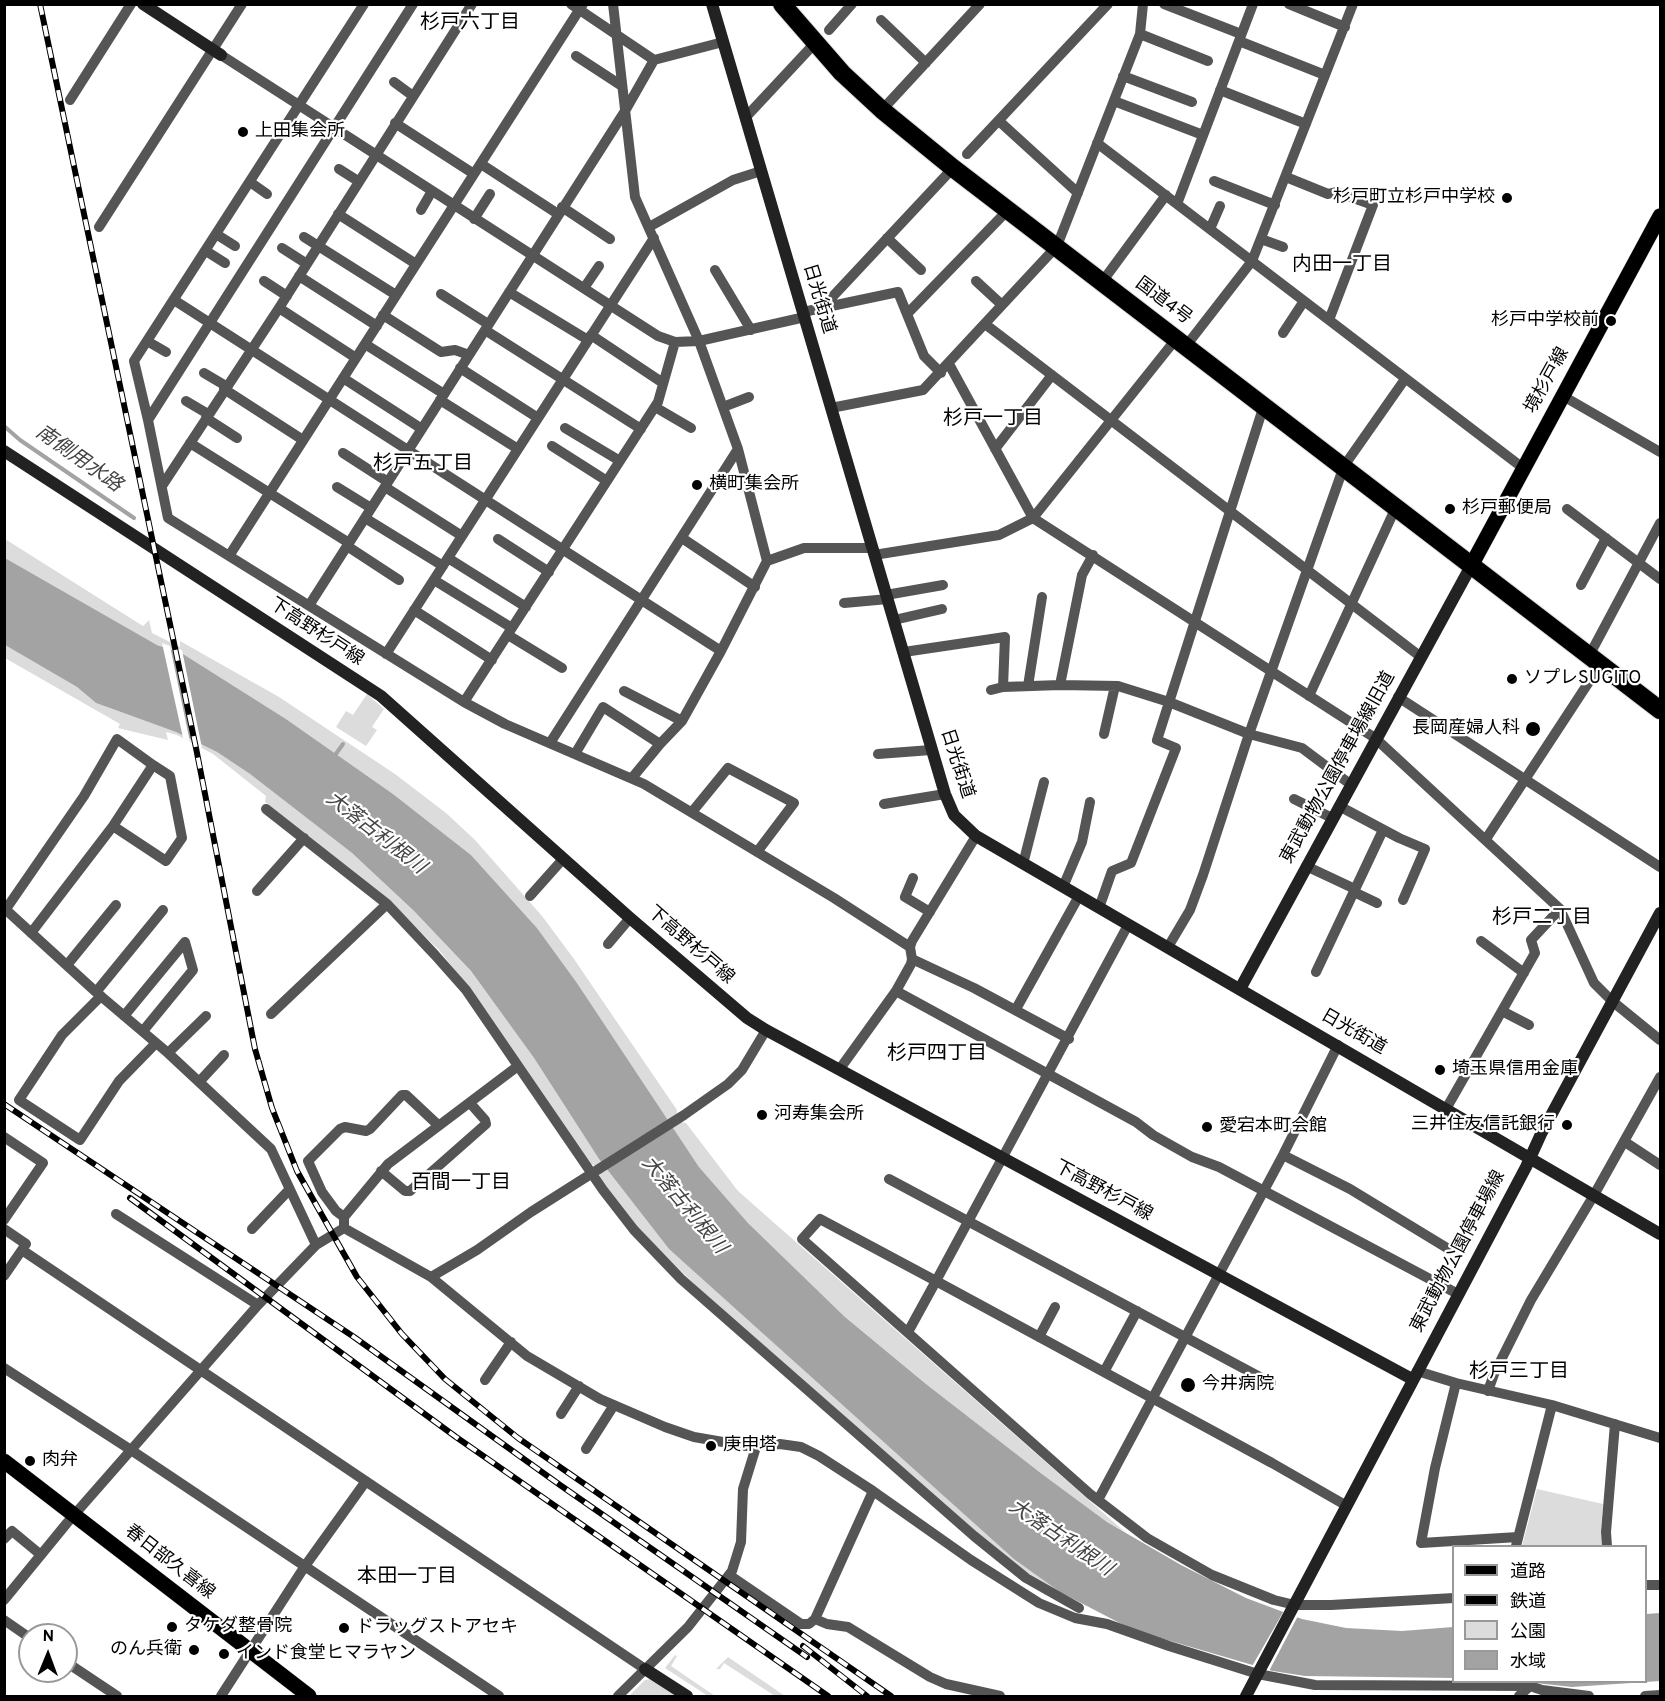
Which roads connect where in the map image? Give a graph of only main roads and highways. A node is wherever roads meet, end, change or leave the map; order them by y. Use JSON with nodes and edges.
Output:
{"nodes":[{"id":1,"x":143,"y":4,"type":"edge"},
{"id":2,"x":712,"y":4,"type":"edge"},
{"id":3,"x":782,"y":4,"type":"edge"},
{"id":4,"x":217,"y":52,"type":"road end"},
{"id":5,"x":1660,"y":216,"type":"edge"},
{"id":6,"x":4,"y":452,"type":"edge"},
{"id":7,"x":1471,"y":566,"type":"junction"},
{"id":8,"x":1660,"y":710,"type":"edge"},
{"id":9,"x":1660,"y":913,"type":"edge"},
{"id":10,"x":1240,"y":989,"type":"junction"},
{"id":11,"x":1530,"y":1158,"type":"junction"},
{"id":12,"x":1660,"y":1234,"type":"edge"},
{"id":13,"x":1414,"y":1375,"type":"junction"},
{"id":14,"x":4,"y":1461,"type":"edge"},
{"id":15,"x":645,"y":1669,"type":"road end"},
{"id":16,"x":309,"y":1696,"type":"edge"},
{"id":17,"x":687,"y":1696,"type":"edge"},
{"id":18,"x":1246,"y":1696,"type":"edge"}],
"edges":[{"from":1,"to":4,"type":"main road"},
{"from":2,"to":10,"type":"main road","name":"日光街道"},
{"from":3,"to":7,"type":"highway","name":"国道4号"},
{"from":5,"to":7,"type":"main road","name":"境杉戸線"},
{"from":6,"to":13,"type":"main road","name":"下高野杉戸線"},
{"from":7,"to":8,"type":"highway","name":"国道4号"},
{"from":7,"to":10,"type":"main road","name":"東武動物公園停車場線旧道"},
{"from":9,"to":11,"type":"main road","name":"東武動物公園停車場線"},
{"from":10,"to":11,"type":"main road","name":"日光街道"},
{"from":11,"to":12,"type":"main road","name":"日光街道"},
{"from":11,"to":13,"type":"main road","name":"東武動物公園停車場線"},
{"from":13,"to":18,"type":"main road","name":"東武動物公園停車場線"},
{"from":14,"to":16,"type":"main road","name":"春日部久喜線"},
{"from":15,"to":17,"type":"main road"}]}
